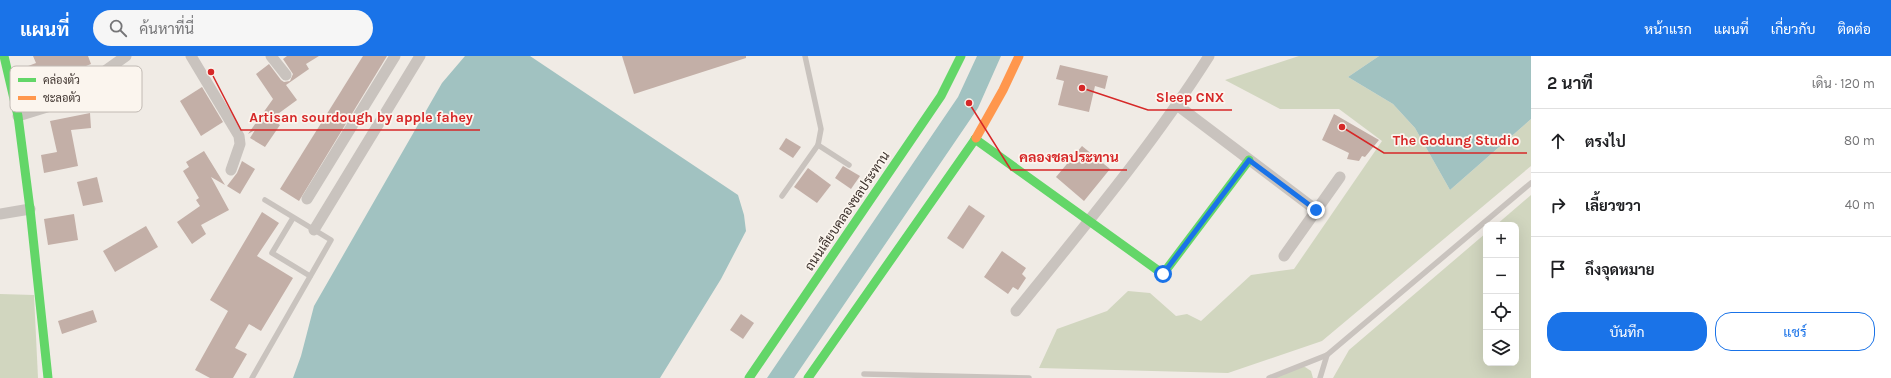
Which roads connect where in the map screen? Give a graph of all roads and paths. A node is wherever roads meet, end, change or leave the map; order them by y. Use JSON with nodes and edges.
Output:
{"nodes":[{"id":1,"x":4,"y":56,"type":"edge"},
{"id":2,"x":126,"y":56,"type":"edge"},
{"id":3,"x":191,"y":56,"type":"edge"},
{"id":4,"x":271,"y":56,"type":"edge"},
{"id":5,"x":395,"y":56,"type":"edge"},
{"id":6,"x":420,"y":56,"type":"edge"},
{"id":7,"x":805,"y":56,"type":"edge"},
{"id":8,"x":961,"y":56,"type":"edge"},
{"id":9,"x":1019,"y":56,"type":"edge"},
{"id":10,"x":1209,"y":56,"type":"edge"},
{"id":11,"x":112,"y":66,"type":"edge"},
{"id":12,"x":286,"y":75,"type":"dead end"},
{"id":13,"x":10,"y":82,"type":"edge"},
{"id":14,"x":1177,"y":106,"type":"junction"},
{"id":15,"x":17,"y":112,"type":"edge"},
{"id":16,"x":31,"y":112,"type":"edge"},
{"id":17,"x":18,"y":116,"type":"junction"},
{"id":18,"x":975,"y":139,"type":"junction"},
{"id":19,"x":818,"y":145,"type":"junction"},
{"id":20,"x":1249,"y":160,"type":"junction"},
{"id":21,"x":849,"y":165,"type":"dead end"},
{"id":22,"x":231,"y":170,"type":"dead end"},
{"id":23,"x":1340,"y":177,"type":"dead end"},
{"id":24,"x":1531,"y":183,"type":"edge"},
{"id":25,"x":782,"y":196,"type":"dead end"},
{"id":26,"x":306,"y":199,"type":"dead end"},
{"id":27,"x":265,"y":200,"type":"dead end"},
{"id":28,"x":30,"y":209,"type":"junction"},
{"id":29,"x":1316,"y":210,"type":"junction"},
{"id":30,"x":0,"y":214,"type":"edge"},
{"id":31,"x":293,"y":218,"type":"junction"},
{"id":32,"x":1088,"y":221,"type":"junction"},
{"id":33,"x":314,"y":230,"type":"junction"},
{"id":34,"x":1284,"y":256,"type":"dead end"},
{"id":35,"x":310,"y":276,"type":"junction"},
{"id":36,"x":1016,"y":311,"type":"dead end"},
{"id":37,"x":1327,"y":355,"type":"junction"},
{"id":38,"x":864,"y":374,"type":"dead end"},
{"id":39,"x":48,"y":378,"type":"edge"},
{"id":40,"x":252,"y":378,"type":"edge"},
{"id":41,"x":749,"y":378,"type":"edge"},
{"id":42,"x":808,"y":378,"type":"edge"},
{"id":43,"x":1029,"y":378,"type":"edge"},
{"id":44,"x":1269,"y":378,"type":"edge"},
{"id":45,"x":1320,"y":378,"type":"edge"}],
"edges":[{"from":1,"to":13,"type":"main road"},
{"from":2,"to":11,"type":"street"},
{"from":3,"to":22,"type":"street"},
{"from":4,"to":12,"type":"street"},
{"from":5,"to":26,"type":"street"},
{"from":6,"to":33,"type":"street"},
{"from":7,"to":19,"type":"lane"},
{"from":8,"to":41,"type":"main road","name":"ถนนเลียบคลองชลประทาน"},
{"from":9,"to":18,"type":"main road"},
{"from":10,"to":14,"type":"street"},
{"from":14,"to":20,"type":"street"},
{"from":14,"to":32,"type":"street"},
{"from":15,"to":17,"type":"main road"},
{"from":16,"to":17,"type":"street"},
{"from":17,"to":28,"type":"main road"},
{"from":18,"to":32,"type":"main road"},
{"from":18,"to":42,"type":"main road"},
{"from":19,"to":21,"type":"lane"},
{"from":19,"to":25,"type":"lane"},
{"from":20,"to":29,"type":"street"},
{"from":20,"to":32,"type":"main road"},
{"from":23,"to":29,"type":"street"},
{"from":24,"to":37,"type":"lane"},
{"from":27,"to":31,"type":"lane"},
{"from":28,"to":30,"type":"street"},
{"from":28,"to":39,"type":"main road"},
{"from":29,"to":34,"type":"street"},
{"from":31,"to":33,"type":"lane"},
{"from":31,"to":35,"type":"lane"},
{"from":32,"to":36,"type":"street"},
{"from":33,"to":35,"type":"lane"},
{"from":35,"to":40,"type":"lane"},
{"from":37,"to":44,"type":"lane"},
{"from":37,"to":45,"type":"lane"},
{"from":38,"to":43,"type":"lane"}]}
